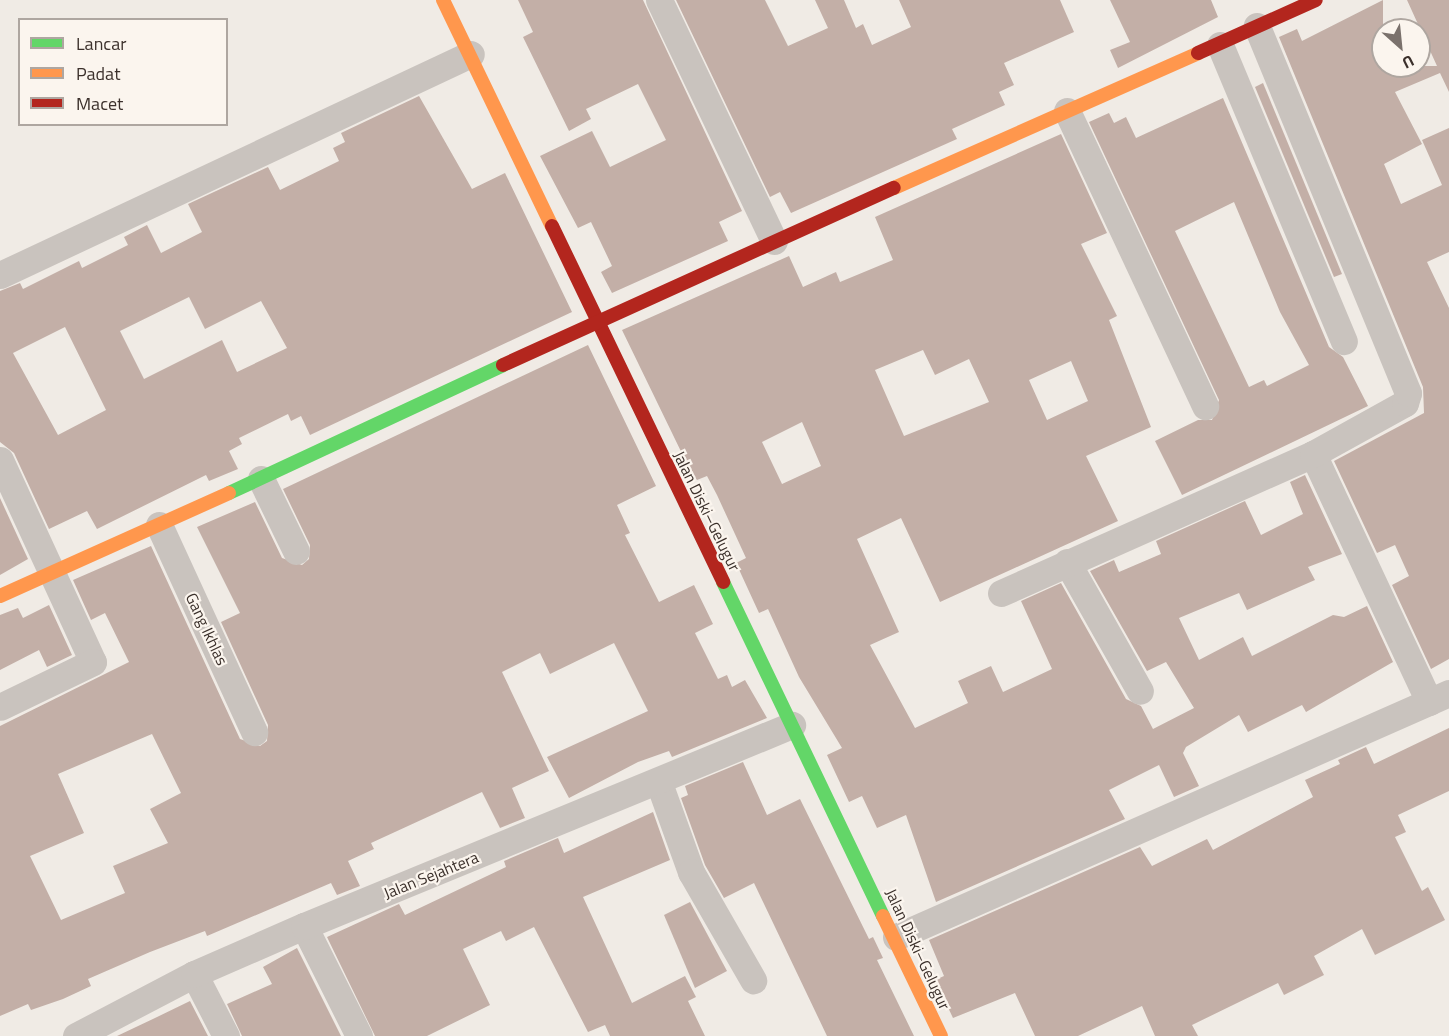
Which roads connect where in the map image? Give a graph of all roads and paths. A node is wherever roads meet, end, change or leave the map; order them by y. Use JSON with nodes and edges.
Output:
{"nodes":[{"id":1,"x":443,"y":0,"type":"edge"},
{"id":2,"x":659,"y":0,"type":"edge"},
{"id":3,"x":1316,"y":0,"type":"edge"},
{"id":4,"x":1257,"y":26,"type":"junction"},
{"id":5,"x":1220,"y":45,"type":"junction"},
{"id":6,"x":471,"y":54,"type":"junction"},
{"id":7,"x":1067,"y":111,"type":"junction"},
{"id":8,"x":774,"y":241,"type":"junction"},
{"id":9,"x":0,"y":275,"type":"edge"},
{"id":10,"x":598,"y":320,"type":"junction"},
{"id":11,"x":1344,"y":341,"type":"dead end"},
{"id":12,"x":1205,"y":406,"type":"dead end"},
{"id":13,"x":1312,"y":454,"type":"junction"},
{"id":14,"x":0,"y":460,"type":"edge"},
{"id":15,"x":261,"y":479,"type":"junction"},
{"id":16,"x":159,"y":525,"type":"junction"},
{"id":17,"x":296,"y":551,"type":"dead end"},
{"id":18,"x":1067,"y":562,"type":"junction"},
{"id":19,"x":48,"y":570,"type":"junction"},
{"id":20,"x":1001,"y":593,"type":"dead end"},
{"id":21,"x":0,"y":596,"type":"edge"},
{"id":22,"x":1140,"y":691,"type":"dead end"},
{"id":23,"x":1439,"y":698,"type":"edge"},
{"id":24,"x":0,"y":707,"type":"edge"},
{"id":25,"x":792,"y":725,"type":"junction"},
{"id":26,"x":254,"y":732,"type":"dead end"},
{"id":27,"x":659,"y":783,"type":"junction"},
{"id":28,"x":304,"y":926,"type":"junction"},
{"id":29,"x":896,"y":937,"type":"junction"},
{"id":30,"x":194,"y":974,"type":"junction"},
{"id":31,"x":753,"y":980,"type":"dead end"},
{"id":32,"x":85,"y":1034,"type":"edge"},
{"id":33,"x":226,"y":1036,"type":"edge"},
{"id":34,"x":359,"y":1036,"type":"edge"},
{"id":35,"x":941,"y":1036,"type":"edge"}],
"edges":[{"from":1,"to":6,"type":"street","name":"Jalan Diski–Gelugur"},
{"from":2,"to":8,"type":"street"},
{"from":3,"to":4,"type":"street"},
{"from":4,"to":5,"type":"street"},
{"from":4,"to":13,"type":"street"},
{"from":5,"to":7,"type":"street"},
{"from":5,"to":11,"type":"street"},
{"from":6,"to":9,"type":"street"},
{"from":6,"to":10,"type":"street","name":"Jalan Diski–Gelugur"},
{"from":7,"to":8,"type":"street"},
{"from":7,"to":12,"type":"street"},
{"from":8,"to":10,"type":"street"},
{"from":10,"to":15,"type":"street"},
{"from":10,"to":25,"type":"street","name":"Jalan Diski–Gelugur"},
{"from":13,"to":18,"type":"street"},
{"from":13,"to":23,"type":"street"},
{"from":14,"to":19,"type":"street"},
{"from":15,"to":16,"type":"street"},
{"from":15,"to":17,"type":"street"},
{"from":16,"to":19,"type":"street"},
{"from":16,"to":26,"type":"street","name":"Gang Ikhlas"},
{"from":18,"to":20,"type":"street"},
{"from":18,"to":22,"type":"street"},
{"from":19,"to":21,"type":"street"},
{"from":19,"to":24,"type":"street"},
{"from":23,"to":29,"type":"street"},
{"from":25,"to":27,"type":"street","name":"Jalan Sejahtera"},
{"from":25,"to":29,"type":"street","name":"Jalan Diski–Gelugur"},
{"from":27,"to":28,"type":"street","name":"Jalan Sejahtera"},
{"from":27,"to":31,"type":"street"},
{"from":28,"to":30,"type":"street","name":"Jalan Sejahtera"},
{"from":28,"to":34,"type":"street"},
{"from":29,"to":35,"type":"street","name":"Jalan Diski–Gelugur"},
{"from":30,"to":32,"type":"street","name":"Jalan Sejahtera"},
{"from":30,"to":33,"type":"street"}]}
